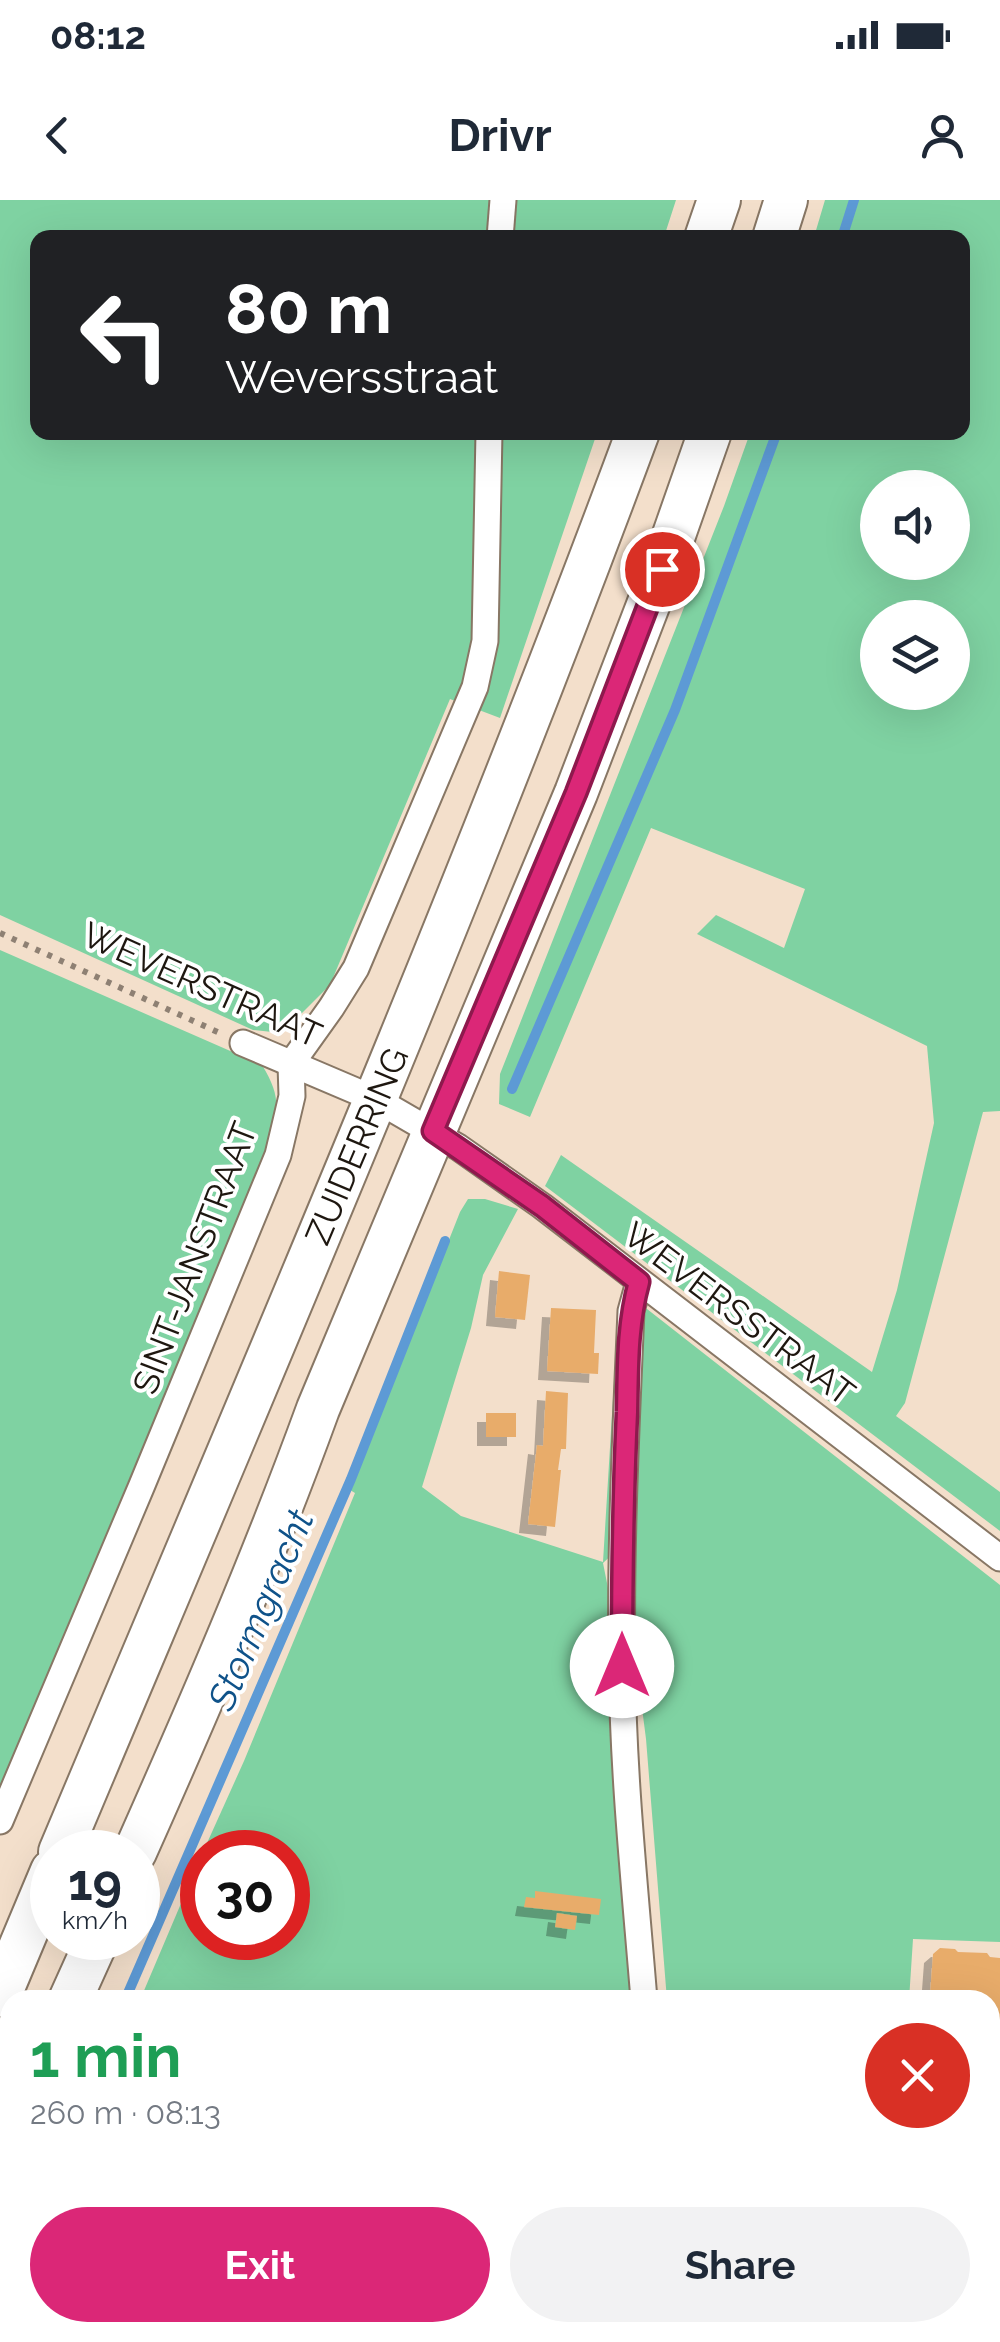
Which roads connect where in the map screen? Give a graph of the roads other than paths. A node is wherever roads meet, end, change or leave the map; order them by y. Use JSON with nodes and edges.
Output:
{"nodes":[{"id":1,"x":502,"y":200,"type":"edge"},
{"id":2,"x":719,"y":200,"type":"edge"},
{"id":3,"x":786,"y":200,"type":"edge"},
{"id":4,"x":500,"y":230,"type":"edge"},
{"id":5,"x":709,"y":230,"type":"edge"},
{"id":6,"x":777,"y":230,"type":"edge"},
{"id":7,"x":489,"y":440,"type":"edge"},
{"id":8,"x":635,"y":440,"type":"edge"},
{"id":9,"x":707,"y":440,"type":"edge"},
{"id":10,"x":242,"y":1043,"type":"road end"},
{"id":11,"x":291,"y":1064,"type":"junction"},
{"id":12,"x":377,"y":1100,"type":"junction"},
{"id":13,"x":433,"y":1131,"type":"junction"},
{"id":14,"x":639,"y":1282,"type":"junction"},
{"id":15,"x":1000,"y":1558,"type":"edge"},
{"id":16,"x":0,"y":1821,"type":"edge"},
{"id":17,"x":69,"y":1830,"type":"edge"},
{"id":18,"x":144,"y":1830,"type":"edge"},
{"id":19,"x":30,"y":1924,"type":"edge"},
{"id":20,"x":88,"y":1960,"type":"edge"},
{"id":21,"x":2,"y":1990,"type":"edge"},
{"id":22,"x":75,"y":1990,"type":"edge"},
{"id":23,"x":643,"y":1990,"type":"edge"}],
"edges":[{"from":1,"to":4,"type":"street"},
{"from":2,"to":5,"type":"highway"},
{"from":3,"to":6,"type":"highway"},
{"from":7,"to":11,"type":"street"},
{"from":8,"to":12,"type":"highway","name":"ZUIDERRING"},
{"from":9,"to":13,"type":"highway","name":"ZUIDERRING"},
{"from":10,"to":11,"type":"street","name":"WEVERSTRAAT"},
{"from":11,"to":12,"type":"street","name":"WEVERSTRAAT"},
{"from":11,"to":16,"type":"street","name":"SINT-JANSTRAAT"},
{"from":12,"to":13,"type":"street","name":"WEVERSTRAAT"},
{"from":12,"to":17,"type":"highway","name":"ZUIDERRING"},
{"from":13,"to":14,"type":"street","name":"WEVERSSTRAAT"},
{"from":13,"to":18,"type":"highway","name":"ZUIDERRING"},
{"from":14,"to":15,"type":"street","name":"WEVERSSTRAAT"},
{"from":14,"to":23,"type":"street"},
{"from":19,"to":21,"type":"highway"},
{"from":20,"to":22,"type":"highway"}]}
